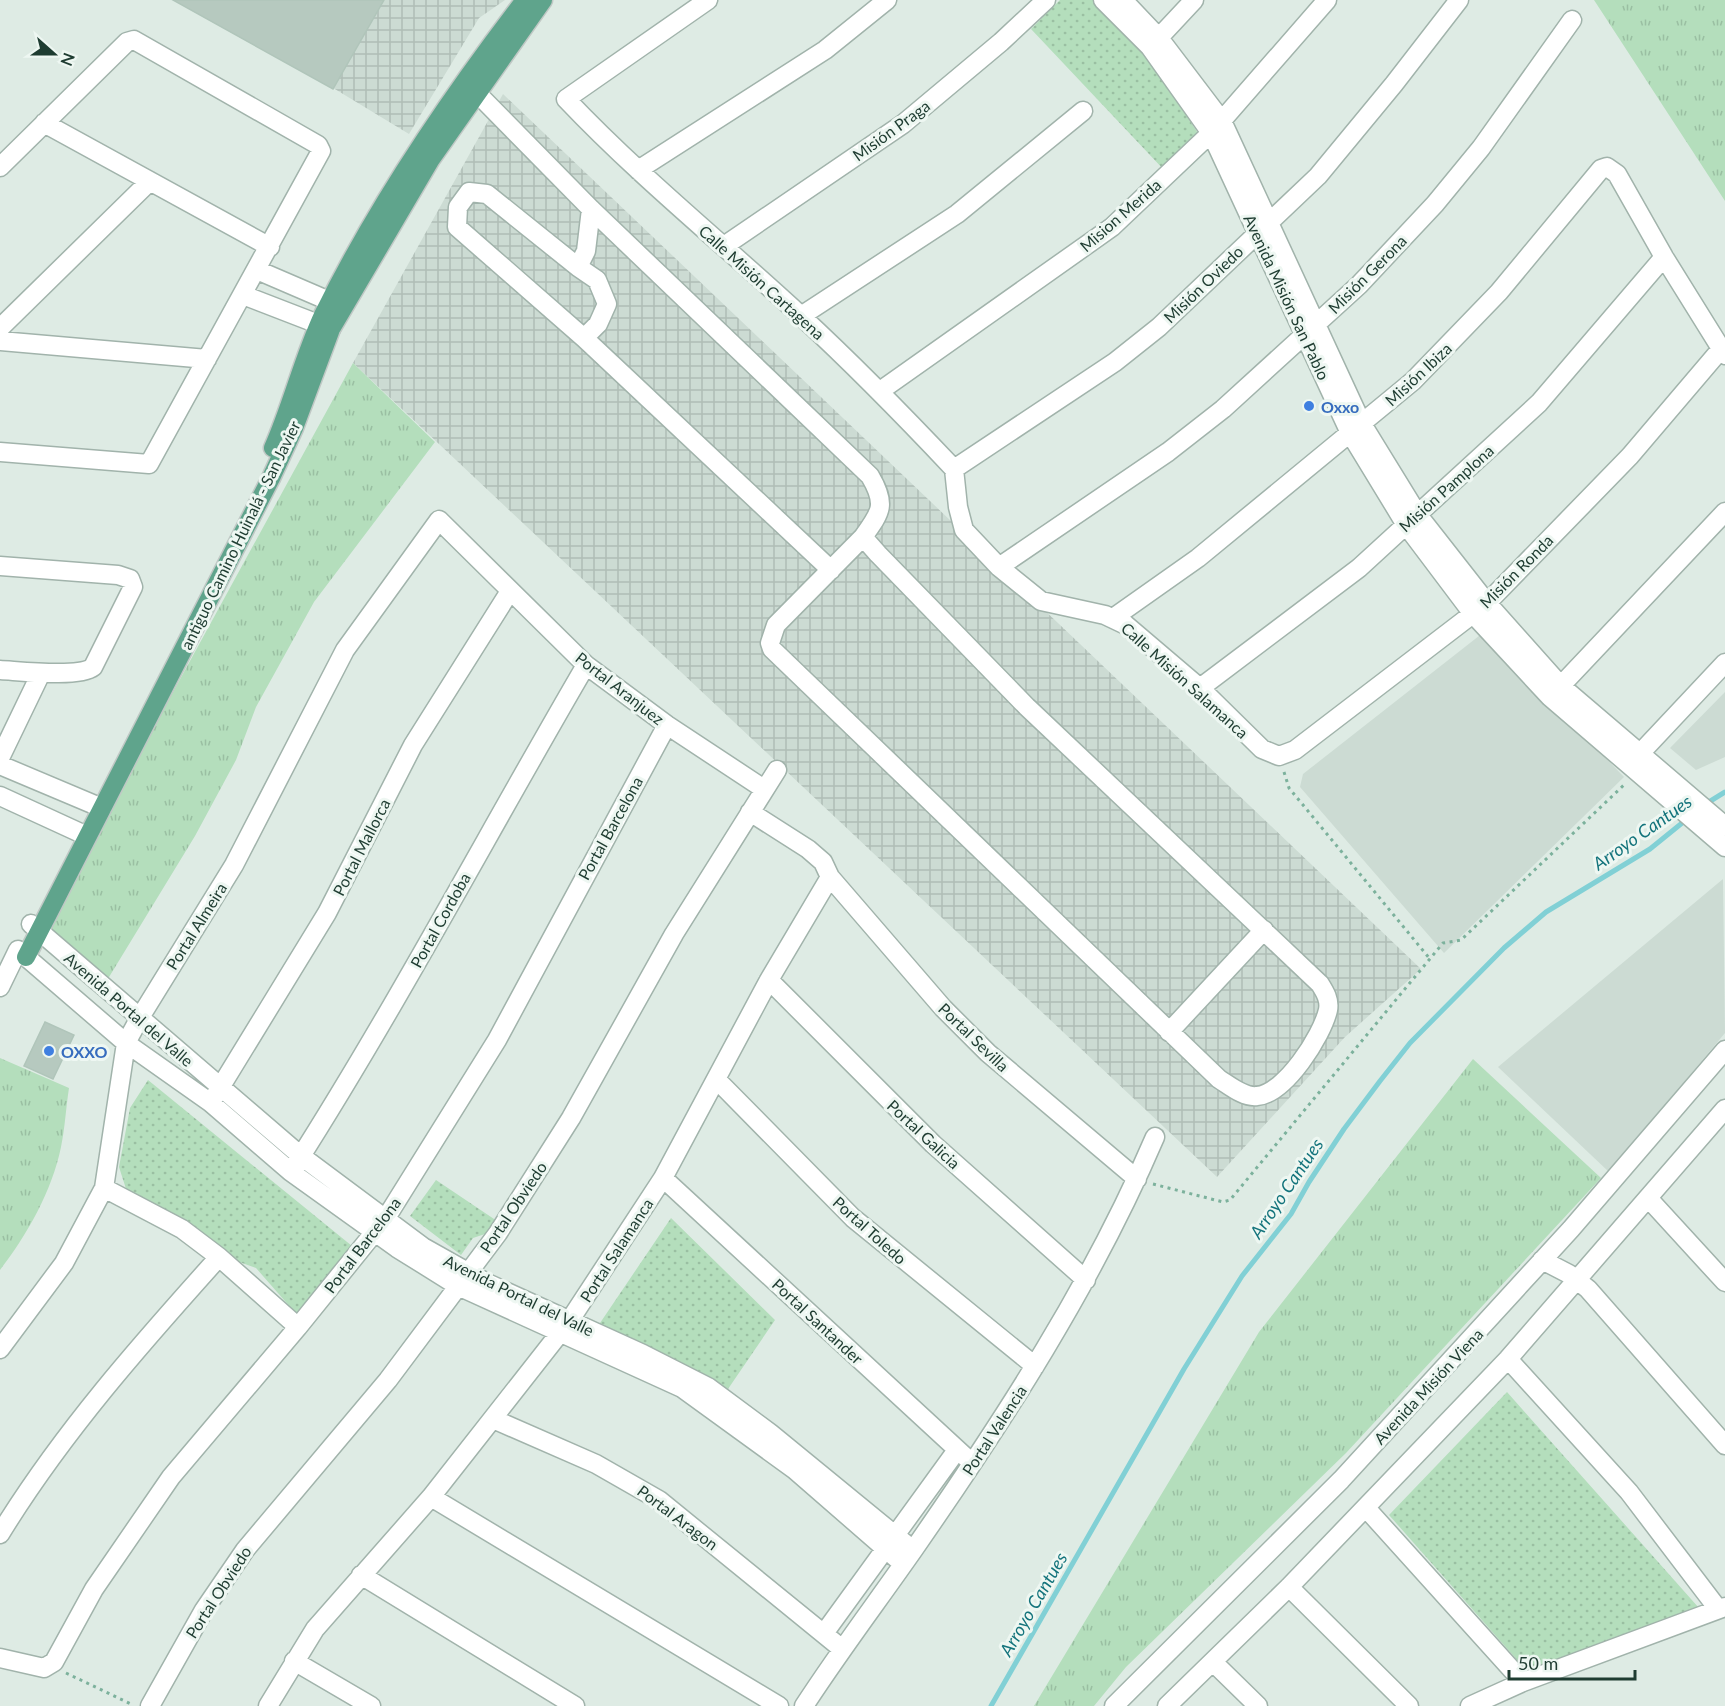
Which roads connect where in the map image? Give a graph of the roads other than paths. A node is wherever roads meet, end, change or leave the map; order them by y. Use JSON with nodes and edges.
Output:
{"nodes":[{"id":1,"x":525,"y":0,"type":"edge"},
{"id":2,"x":543,"y":0,"type":"edge"},
{"id":3,"x":708,"y":0,"type":"edge"},
{"id":4,"x":887,"y":0,"type":"edge"},
{"id":5,"x":1046,"y":0,"type":"edge"},
{"id":6,"x":1103,"y":0,"type":"edge"},
{"id":7,"x":1123,"y":0,"type":"edge"},
{"id":8,"x":1194,"y":0,"type":"edge"},
{"id":9,"x":1327,"y":0,"type":"edge"},
{"id":10,"x":1459,"y":0,"type":"edge"},
{"id":11,"x":1572,"y":20,"type":"dead end"},
{"id":12,"x":1155,"y":43,"type":"junction"},
{"id":13,"x":471,"y":86,"type":"junction"},
{"id":14,"x":1083,"y":111,"type":"dead end"},
{"id":15,"x":45,"y":123,"type":"junction"},
{"id":16,"x":1216,"y":127,"type":"junction"},
{"id":17,"x":0,"y":167,"type":"edge"},
{"id":18,"x":638,"y":170,"type":"junction"},
{"id":19,"x":150,"y":181,"type":"junction"},
{"id":20,"x":591,"y":209,"type":"junction"},
{"id":21,"x":1262,"y":227,"type":"junction"},
{"id":22,"x":724,"y":246,"type":"junction"},
{"id":23,"x":270,"y":247,"type":"junction"},
{"id":24,"x":1664,"y":257,"type":"junction"},
{"id":25,"x":578,"y":267,"type":"junction"},
{"id":26,"x":257,"y":270,"type":"junction"},
{"id":27,"x":307,"y":291,"type":"junction"},
{"id":28,"x":243,"y":295,"type":"junction"},
{"id":29,"x":337,"y":305,"type":"junction"},
{"id":30,"x":294,"y":316,"type":"junction"},
{"id":31,"x":801,"y":316,"type":"junction"},
{"id":32,"x":325,"y":327,"type":"junction"},
{"id":33,"x":0,"y":328,"type":"edge"},
{"id":34,"x":1310,"y":330,"type":"junction"},
{"id":35,"x":584,"y":338,"type":"junction"},
{"id":36,"x":0,"y":341,"type":"edge"},
{"id":37,"x":1723,"y":352,"type":"edge"},
{"id":38,"x":207,"y":359,"type":"junction"},
{"id":39,"x":880,"y":391,"type":"junction"},
{"id":40,"x":1356,"y":428,"type":"junction"},
{"id":41,"x":0,"y":452,"type":"edge"},
{"id":42,"x":954,"y":469,"type":"junction"},
{"id":43,"x":1725,"y":512,"type":"edge"},
{"id":44,"x":439,"y":520,"type":"joint"},
{"id":45,"x":1412,"y":520,"type":"junction"},
{"id":46,"x":863,"y":537,"type":"junction"},
{"id":47,"x":0,"y":566,"type":"edge"},
{"id":48,"x":999,"y":567,"type":"junction"},
{"id":49,"x":831,"y":570,"type":"junction"},
{"id":50,"x":510,"y":591,"type":"junction"},
{"id":51,"x":1480,"y":608,"type":"junction"},
{"id":52,"x":1113,"y":618,"type":"junction"},
{"id":53,"x":1725,"y":663,"type":"edge"},
{"id":54,"x":586,"y":665,"type":"junction"},
{"id":55,"x":0,"y":670,"type":"edge"},
{"id":56,"x":41,"y":673,"type":"junction"},
{"id":57,"x":1200,"y":688,"type":"junction"},
{"id":58,"x":1555,"y":691,"type":"junction"},
{"id":59,"x":667,"y":725,"type":"junction"},
{"id":60,"x":1279,"y":756,"type":"joint"},
{"id":61,"x":0,"y":758,"type":"edge"},
{"id":62,"x":1633,"y":760,"type":"junction"},
{"id":63,"x":0,"y":765,"type":"edge"},
{"id":64,"x":777,"y":770,"type":"dead end"},
{"id":65,"x":764,"y":789,"type":"junction"},
{"id":66,"x":1673,"y":793,"type":"junction"},
{"id":67,"x":0,"y":796,"type":"edge"},
{"id":68,"x":97,"y":806,"type":"junction"},
{"id":69,"x":750,"y":813,"type":"junction"},
{"id":70,"x":1725,"y":826,"type":"edge"},
{"id":71,"x":82,"y":834,"type":"junction"},
{"id":72,"x":1725,"y":847,"type":"edge"},
{"id":73,"x":830,"y":877,"type":"junction"},
{"id":74,"x":35,"y":927,"type":"junction"},
{"id":75,"x":1264,"y":930,"type":"junction"},
{"id":76,"x":22,"y":954,"type":"junction"},
{"id":77,"x":769,"y":980,"type":"junction"},
{"id":78,"x":0,"y":987,"type":"edge"},
{"id":79,"x":139,"y":1018,"type":"junction"},
{"id":80,"x":1169,"y":1032,"type":"junction"},
{"id":81,"x":126,"y":1043,"type":"junction"},
{"id":82,"x":1725,"y":1050,"type":"edge"},
{"id":83,"x":717,"y":1080,"type":"junction"},
{"id":84,"x":215,"y":1095,"type":"junction"},
{"id":85,"x":1722,"y":1119,"type":"edge"},
{"id":86,"x":1155,"y":1137,"type":"dead end"},
{"id":87,"x":301,"y":1156,"type":"junction"},
{"id":88,"x":291,"y":1172,"type":"junction"},
{"id":89,"x":663,"y":1178,"type":"junction"},
{"id":90,"x":1137,"y":1179,"type":"junction"},
{"id":91,"x":104,"y":1188,"type":"junction"},
{"id":92,"x":1648,"y":1198,"type":"junction"},
{"id":93,"x":380,"y":1225,"type":"junction"},
{"id":94,"x":219,"y":1257,"type":"junction"},
{"id":95,"x":1542,"y":1260,"type":"junction"},
{"id":96,"x":463,"y":1280,"type":"junction"},
{"id":97,"x":1086,"y":1280,"type":"junction"},
{"id":98,"x":1577,"y":1280,"type":"junction"},
{"id":99,"x":1725,"y":1282,"type":"edge"},
{"id":100,"x":298,"y":1327,"type":"junction"},
{"id":101,"x":564,"y":1327,"type":"junction"},
{"id":102,"x":0,"y":1349,"type":"edge"},
{"id":103,"x":1508,"y":1359,"type":"junction"},
{"id":104,"x":1035,"y":1366,"type":"junction"},
{"id":105,"x":493,"y":1419,"type":"junction"},
{"id":106,"x":1725,"y":1445,"type":"edge"},
{"id":107,"x":957,"y":1450,"type":"junction"},
{"id":108,"x":972,"y":1463,"type":"junction"},
{"id":109,"x":431,"y":1497,"type":"junction"},
{"id":110,"x":1366,"y":1509,"type":"junction"},
{"id":111,"x":0,"y":1534,"type":"edge"},
{"id":112,"x":892,"y":1543,"type":"junction"},
{"id":113,"x":908,"y":1557,"type":"junction"},
{"id":114,"x":361,"y":1575,"type":"junction"},
{"id":115,"x":1289,"y":1587,"type":"junction"},
{"id":116,"x":1721,"y":1608,"type":"edge"},
{"id":117,"x":825,"y":1632,"type":"junction"},
{"id":118,"x":841,"y":1648,"type":"junction"},
{"id":119,"x":0,"y":1658,"type":"edge"},
{"id":120,"x":294,"y":1661,"type":"junction"},
{"id":121,"x":1213,"y":1662,"type":"junction"},
{"id":122,"x":1523,"y":1682,"type":"junction"},
{"id":123,"x":150,"y":1706,"type":"edge"},
{"id":124,"x":268,"y":1706,"type":"edge"},
{"id":125,"x":371,"y":1706,"type":"edge"},
{"id":126,"x":575,"y":1706,"type":"edge"},
{"id":127,"x":779,"y":1706,"type":"edge"},
{"id":128,"x":804,"y":1706,"type":"edge"},
{"id":129,"x":1114,"y":1706,"type":"edge"},
{"id":130,"x":1167,"y":1706,"type":"edge"},
{"id":131,"x":1258,"y":1706,"type":"edge"},
{"id":132,"x":1409,"y":1706,"type":"edge"},
{"id":133,"x":1470,"y":1706,"type":"edge"}],
"edges":[{"from":1,"to":13,"type":"main road"},
{"from":2,"to":13,"type":"main road"},
{"from":3,"to":18,"type":"street","name":"Calle Misión Cartagena"},
{"from":4,"to":18,"type":"street"},
{"from":5,"to":22,"type":"street","name":"Misión Praga"},
{"from":6,"to":12,"type":"street","name":"Avenida Misión San Pablo"},
{"from":7,"to":12,"type":"street","name":"Avenida Misión San Pablo"},
{"from":8,"to":12,"type":"street"},
{"from":9,"to":16,"type":"street","name":"Mision Merida"},
{"from":10,"to":21,"type":"street","name":"Misión Oviedo"},
{"from":11,"to":34,"type":"street","name":"Misión Gerona"},
{"from":12,"to":16,"type":"street","name":"Avenida Misión San Pablo"},
{"from":13,"to":20,"type":"street"},
{"from":13,"to":29,"type":"main road"},
{"from":14,"to":31,"type":"street"},
{"from":15,"to":17,"type":"street"},
{"from":15,"to":19,"type":"street"},
{"from":15,"to":23,"type":"street"},
{"from":16,"to":21,"type":"street","name":"Avenida Misión San Pablo"},
{"from":16,"to":39,"type":"street","name":"Mision Merida"},
{"from":18,"to":22,"type":"street","name":"Calle Misión Cartagena"},
{"from":19,"to":23,"type":"street"},
{"from":19,"to":33,"type":"street"},
{"from":20,"to":25,"type":"street"},
{"from":20,"to":46,"type":"street"},
{"from":21,"to":34,"type":"street","name":"Avenida Misión San Pablo"},
{"from":21,"to":42,"type":"street","name":"Misión Oviedo"},
{"from":22,"to":31,"type":"street","name":"Calle Misión Cartagena"},
{"from":23,"to":26,"type":"street"},
{"from":24,"to":37,"type":"street"},
{"from":24,"to":40,"type":"street","name":"Misión Ibiza"},
{"from":24,"to":45,"type":"street","name":"Misión Pamplona"},
{"from":25,"to":35,"type":"street"},
{"from":25,"to":35,"type":"street"},
{"from":26,"to":27,"type":"street"},
{"from":26,"to":28,"type":"street"},
{"from":27,"to":29,"type":"street"},
{"from":27,"to":30,"type":"street"},
{"from":28,"to":30,"type":"street"},
{"from":28,"to":38,"type":"street"},
{"from":29,"to":32,"type":"main road"},
{"from":30,"to":32,"type":"street"},
{"from":31,"to":39,"type":"street","name":"Calle Misión Cartagena"},
{"from":32,"to":68,"type":"main road"},
{"from":34,"to":40,"type":"street","name":"Avenida Misión San Pablo"},
{"from":34,"to":48,"type":"street","name":"Misión Gerona"},
{"from":35,"to":49,"type":"street"},
{"from":36,"to":38,"type":"street"},
{"from":37,"to":51,"type":"street","name":"Misión Ronda"},
{"from":38,"to":41,"type":"street"},
{"from":39,"to":42,"type":"street","name":"Calle Misión Cartagena"},
{"from":40,"to":45,"type":"street","name":"Avenida Misión San Pablo"},
{"from":40,"to":52,"type":"street","name":"Misión Ibiza"},
{"from":42,"to":48,"type":"street","name":"Calle Misión Salamanca"},
{"from":43,"to":58,"type":"street"},
{"from":44,"to":50,"type":"street","name":"Portal Aranjuez"},
{"from":44,"to":79,"type":"street","name":"Portal Almeira"},
{"from":45,"to":51,"type":"street","name":"Avenida Misión San Pablo"},
{"from":45,"to":57,"type":"street","name":"Misión Pamplona"},
{"from":46,"to":49,"type":"street"},
{"from":46,"to":75,"type":"street"},
{"from":47,"to":56,"type":"street"},
{"from":48,"to":52,"type":"street","name":"Calle Misión Salamanca"},
{"from":49,"to":80,"type":"street"},
{"from":50,"to":54,"type":"street","name":"Portal Aranjuez"},
{"from":50,"to":84,"type":"street","name":"Portal Mallorca"},
{"from":51,"to":58,"type":"street","name":"Avenida Misión San Pablo"},
{"from":51,"to":60,"type":"street","name":"Misión Ronda"},
{"from":52,"to":57,"type":"street","name":"Calle Misión Salamanca"},
{"from":53,"to":62,"type":"street"},
{"from":54,"to":59,"type":"street","name":"Portal Aranjuez"},
{"from":54,"to":87,"type":"street","name":"Portal Cordoba"},
{"from":55,"to":56,"type":"street"},
{"from":56,"to":61,"type":"street"},
{"from":57,"to":60,"type":"street","name":"Calle Misión Salamanca"},
{"from":58,"to":62,"type":"street","name":"Avenida Misión San Pablo"},
{"from":59,"to":65,"type":"street","name":"Portal Aranjuez"},
{"from":59,"to":93,"type":"street","name":"Portal Barcelona"},
{"from":62,"to":66,"type":"street","name":"Avenida Misión San Pablo"},
{"from":63,"to":68,"type":"street"},
{"from":64,"to":65,"type":"street","name":"Portal Obviedo"},
{"from":65,"to":69,"type":"street","name":"Portal Obviedo"},
{"from":66,"to":70,"type":"street","name":"Avenida Misión San Pablo"},
{"from":66,"to":72,"type":"street","name":"Avenida Misión San Pablo"},
{"from":67,"to":71,"type":"street"},
{"from":68,"to":71,"type":"main road"},
{"from":69,"to":73,"type":"street","name":"Portal Sevilla"},
{"from":69,"to":96,"type":"street","name":"Portal Obviedo"},
{"from":71,"to":74,"type":"main road"},
{"from":73,"to":77,"type":"street","name":"Portal Salamanca"},
{"from":73,"to":90,"type":"street","name":"Portal Sevilla"},
{"from":74,"to":76,"type":"main road"},
{"from":74,"to":79,"type":"street","name":"Avenida Portal del Valle"},
{"from":75,"to":80,"type":"street"},
{"from":75,"to":80,"type":"street"},
{"from":76,"to":78,"type":"street"},
{"from":76,"to":81,"type":"street","name":"Avenida Portal del Valle"},
{"from":77,"to":83,"type":"street","name":"Portal Salamanca"},
{"from":77,"to":97,"type":"street","name":"Portal Galicia"},
{"from":79,"to":81,"type":"street","name":"Portal Almeira"},
{"from":79,"to":84,"type":"street","name":"Avenida Portal del Valle"},
{"from":81,"to":84,"type":"street","name":"Avenida Portal del Valle"},
{"from":81,"to":91,"type":"street","name":"Portal Almeira"},
{"from":82,"to":95,"type":"street","name":"Avenida Misión Viena"},
{"from":83,"to":89,"type":"street","name":"Portal Salamanca"},
{"from":83,"to":104,"type":"street","name":"Portal Toledo"},
{"from":84,"to":87,"type":"street","name":"Avenida Portal del Valle"},
{"from":84,"to":88,"type":"street","name":"Avenida Portal del Valle"},
{"from":85,"to":92,"type":"street"},
{"from":86,"to":90,"type":"street","name":"Portal Valencia"},
{"from":87,"to":88,"type":"street","name":"Portal Cordoba"},
{"from":87,"to":93,"type":"street","name":"Avenida Portal del Valle"},
{"from":88,"to":93,"type":"street","name":"Avenida Portal del Valle"},
{"from":89,"to":101,"type":"street","name":"Portal Salamanca"},
{"from":89,"to":107,"type":"street","name":"Portal Santander"},
{"from":90,"to":97,"type":"street","name":"Portal Valencia"},
{"from":91,"to":94,"type":"street"},
{"from":91,"to":102,"type":"street","name":"Portal Almeira"},
{"from":92,"to":98,"type":"street"},
{"from":92,"to":99,"type":"street"},
{"from":93,"to":96,"type":"street","name":"Avenida Portal del Valle"},
{"from":93,"to":100,"type":"street","name":"Portal Barcelona"},
{"from":94,"to":100,"type":"street"},
{"from":94,"to":111,"type":"street"},
{"from":95,"to":98,"type":"street"},
{"from":95,"to":129,"type":"street","name":"Avenida Misión Viena"},
{"from":96,"to":101,"type":"street","name":"Avenida Portal del Valle"},
{"from":96,"to":123,"type":"street","name":"Portal Obviedo"},
{"from":97,"to":104,"type":"street","name":"Portal Valencia"},
{"from":98,"to":103,"type":"street"},
{"from":98,"to":106,"type":"street"},
{"from":100,"to":119,"type":"street","name":"Portal Barcelona"},
{"from":101,"to":105,"type":"street","name":"Portal Salamanca"},
{"from":101,"to":112,"type":"street","name":"Avenida Portal del Valle"},
{"from":103,"to":110,"type":"street"},
{"from":103,"to":116,"type":"street"},
{"from":104,"to":108,"type":"street","name":"Portal Valencia"},
{"from":105,"to":109,"type":"street","name":"Portal Salamanca"},
{"from":105,"to":117,"type":"street","name":"Portal Aragon"},
{"from":107,"to":108,"type":"street","name":"Portal Santander"},
{"from":107,"to":112,"type":"street"},
{"from":108,"to":113,"type":"street","name":"Portal Valencia"},
{"from":109,"to":114,"type":"street","name":"Portal Salamanca"},
{"from":109,"to":127,"type":"street"},
{"from":110,"to":115,"type":"street"},
{"from":110,"to":122,"type":"street"},
{"from":112,"to":113,"type":"street","name":"Avenida Portal del Valle"},
{"from":112,"to":117,"type":"street"},
{"from":113,"to":118,"type":"street","name":"Portal Valencia"},
{"from":114,"to":120,"type":"street","name":"Portal Salamanca"},
{"from":114,"to":126,"type":"street"},
{"from":115,"to":121,"type":"street"},
{"from":115,"to":132,"type":"street"},
{"from":116,"to":122,"type":"street"},
{"from":117,"to":118,"type":"street","name":"Portal Aragon"},
{"from":118,"to":128,"type":"street","name":"Portal Valencia"},
{"from":120,"to":124,"type":"street","name":"Portal Salamanca"},
{"from":120,"to":125,"type":"street"},
{"from":121,"to":130,"type":"street"},
{"from":121,"to":131,"type":"street"},
{"from":122,"to":133,"type":"street"}]}
